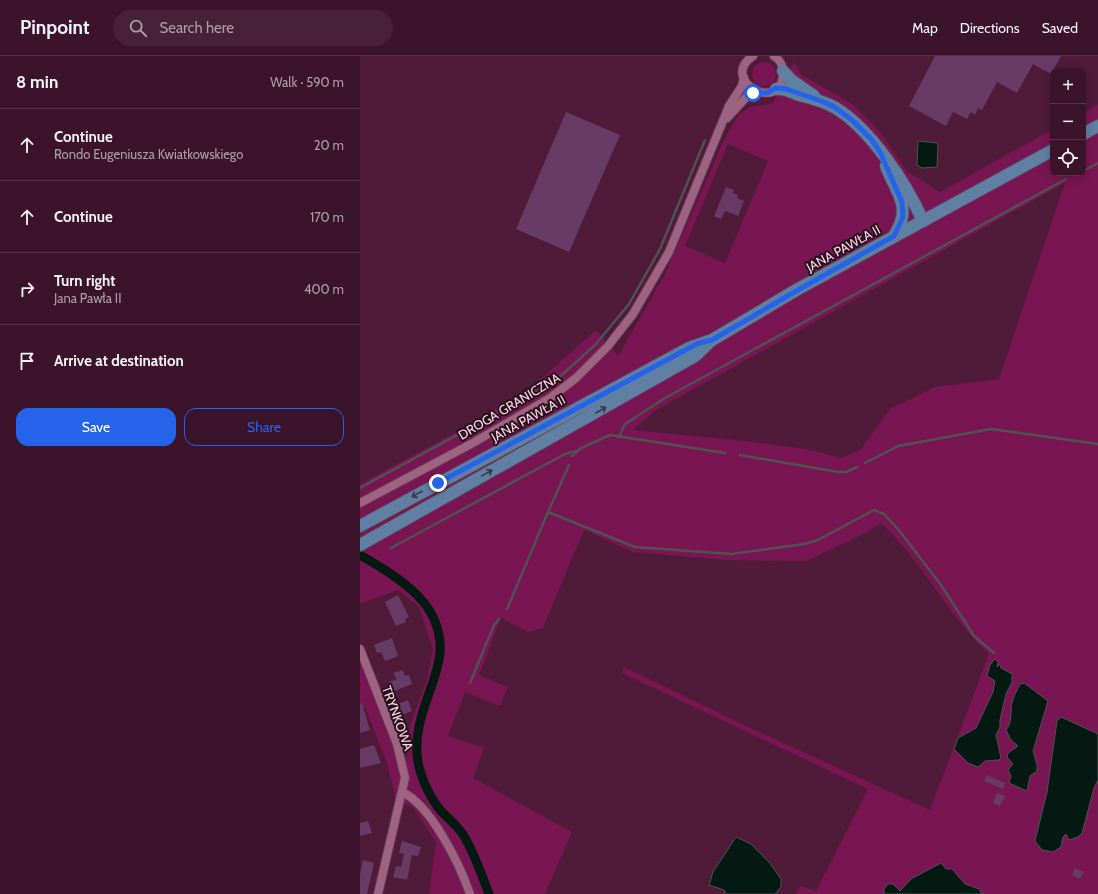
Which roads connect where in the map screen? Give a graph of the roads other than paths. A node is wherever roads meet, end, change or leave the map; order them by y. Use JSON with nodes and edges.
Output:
{"nodes":[{"id":1,"x":753,"y":56,"type":"edge"},
{"id":2,"x":775,"y":56,"type":"edge"},
{"id":3,"x":783,"y":71,"type":"junction"},
{"id":4,"x":744,"y":78,"type":"junction"},
{"id":5,"x":776,"y":88,"type":"junction"},
{"id":6,"x":758,"y":92,"type":"junction"},
{"id":7,"x":821,"y":101,"type":"junction"},
{"id":8,"x":723,"y":123,"type":"junction"},
{"id":9,"x":1098,"y":126,"type":"edge"},
{"id":10,"x":1086,"y":132,"type":"edge"},
{"id":11,"x":880,"y":152,"type":"junction"},
{"id":12,"x":1050,"y":152,"type":"edge"},
{"id":13,"x":923,"y":221,"type":"junction"},
{"id":14,"x":894,"y":236,"type":"junction"},
{"id":15,"x":712,"y":340,"type":"junction"},
{"id":16,"x":360,"y":503,"type":"edge"},
{"id":17,"x":360,"y":526,"type":"edge"},
{"id":18,"x":361,"y":544,"type":"edge"},
{"id":19,"x":360,"y":649,"type":"edge"},
{"id":20,"x":402,"y":792,"type":"junction"},
{"id":21,"x":378,"y":894,"type":"edge"},
{"id":22,"x":470,"y":894,"type":"edge"}],
"edges":[{"from":1,"to":4,"type":"street","name":"DROGA GRANICZNA"},
{"from":2,"to":3,"type":"street"},
{"from":3,"to":5,"type":"street"},
{"from":3,"to":7,"type":"main road"},
{"from":4,"to":6,"type":"street"},
{"from":4,"to":8,"type":"street","name":"DROGA GRANICZNA"},
{"from":5,"to":6,"type":"street","name":"DROGA GRANICZNA"},
{"from":5,"to":7,"type":"main road"},
{"from":6,"to":8,"type":"street","name":"DROGA GRANICZNA"},
{"from":7,"to":11,"type":"main road"},
{"from":8,"to":16,"type":"street","name":"DROGA GRANICZNA"},
{"from":9,"to":10,"type":"main road"},
{"from":11,"to":13,"type":"main road"},
{"from":11,"to":14,"type":"main road"},
{"from":12,"to":13,"type":"main road","name":"JANA PAWŁA II"},
{"from":13,"to":14,"type":"main road","name":"JANA PAWŁA II"},
{"from":14,"to":15,"type":"main road","name":"JANA PAWŁA II"},
{"from":15,"to":17,"type":"main road","name":"JANA PAWŁA II","one_way":true},
{"from":18,"to":15,"type":"main road","name":"JANA PAWŁA II","one_way":true},
{"from":19,"to":20,"type":"street","name":"TRYNKOWA"},
{"from":20,"to":21,"type":"street","name":"TRYNKOWA"},
{"from":20,"to":22,"type":"street"}]}
